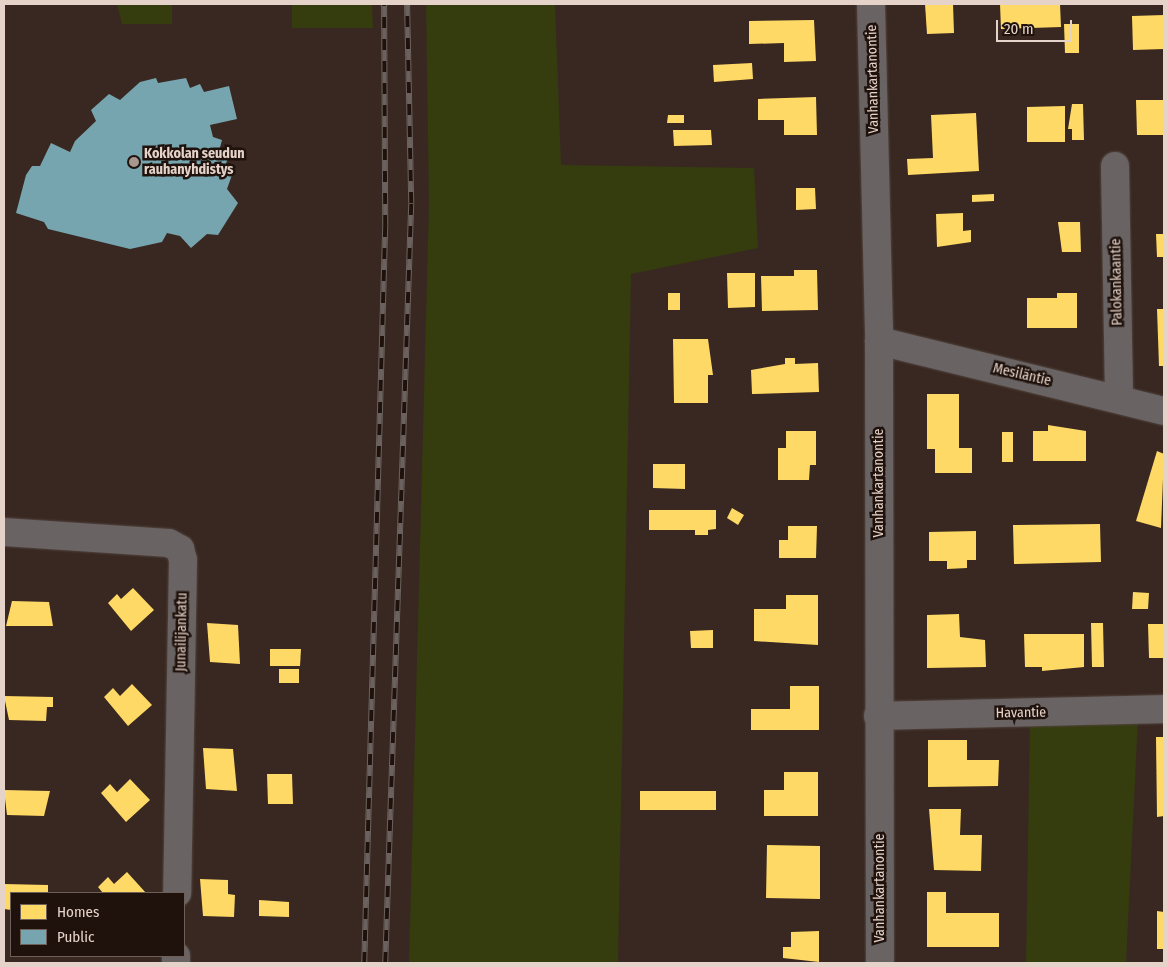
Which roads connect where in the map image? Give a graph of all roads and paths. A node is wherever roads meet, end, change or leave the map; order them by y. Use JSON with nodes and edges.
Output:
{"nodes":[{"id":1,"x":871,"y":4,"type":"edge"},
{"id":2,"x":1115,"y":166,"type":"dead end"},
{"id":3,"x":879,"y":341,"type":"junction"},
{"id":4,"x":1119,"y":398,"type":"junction"},
{"id":5,"x":1164,"y":411,"type":"edge"},
{"id":6,"x":4,"y":532,"type":"edge"},
{"id":7,"x":1164,"y":709,"type":"edge"},
{"id":8,"x":878,"y":716,"type":"junction"},
{"id":9,"x":177,"y":892,"type":"edge"},
{"id":10,"x":880,"y":963,"type":"edge"}],
"edges":[{"from":1,"to":3,"type":"street","name":"Vanhankartanontie"},
{"from":2,"to":4,"type":"street","name":"Palokankaantie"},
{"from":3,"to":4,"type":"street","name":"Mesiläntie"},
{"from":3,"to":8,"type":"street","name":"Vanhankartanontie"},
{"from":4,"to":5,"type":"street","name":"Mesiläntie"},
{"from":6,"to":9,"type":"street","name":"Junailijankatu"},
{"from":7,"to":8,"type":"street","name":"Havantie"},
{"from":8,"to":10,"type":"street","name":"Vanhankartanontie"}]}
